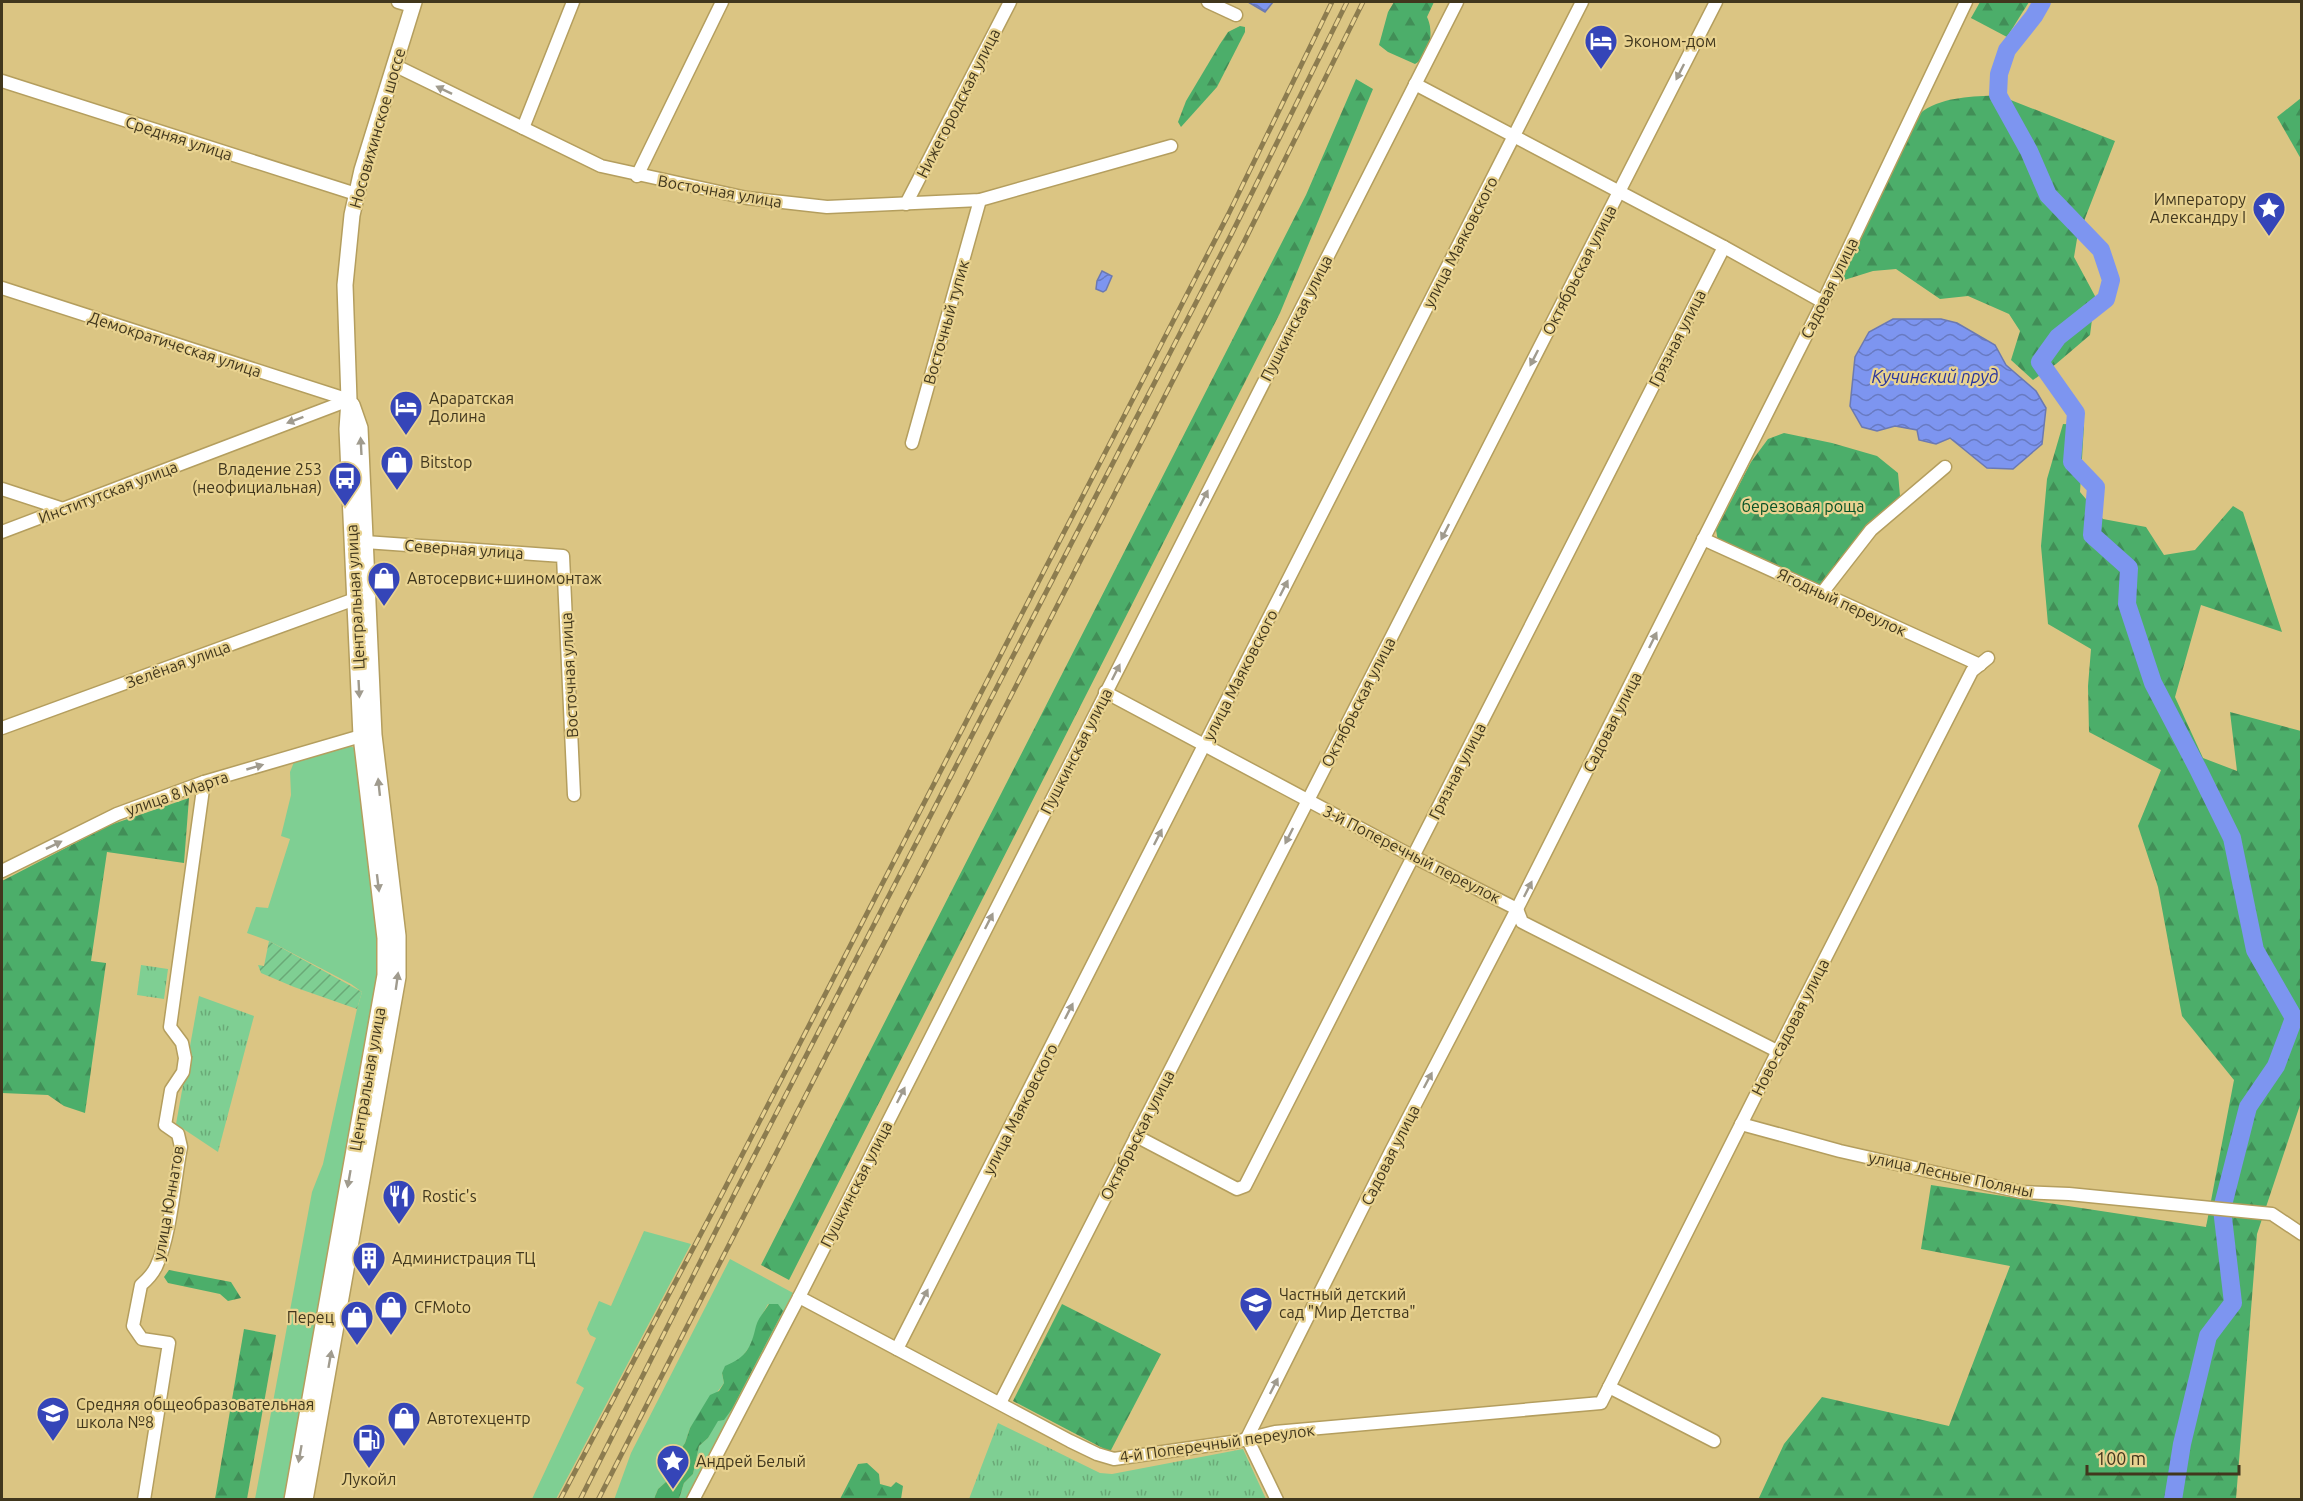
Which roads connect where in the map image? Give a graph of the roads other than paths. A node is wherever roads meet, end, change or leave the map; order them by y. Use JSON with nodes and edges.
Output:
{"nodes":[{"id":1,"x":573,"y":2,"type":"edge"},
{"id":2,"x":722,"y":2,"type":"edge"},
{"id":3,"x":1010,"y":2,"type":"edge"},
{"id":4,"x":1208,"y":2,"type":"edge"},
{"id":5,"x":1456,"y":2,"type":"edge"},
{"id":6,"x":1582,"y":2,"type":"edge"},
{"id":7,"x":1716,"y":2,"type":"edge"},
{"id":8,"x":1966,"y":2,"type":"edge"},
{"id":9,"x":408,"y":3,"type":"edge"},
{"id":10,"x":1236,"y":15,"type":"dead end"},
{"id":11,"x":394,"y":65,"type":"junction"},
{"id":12,"x":2,"y":81,"type":"edge"},
{"id":13,"x":1415,"y":84,"type":"junction"},
{"id":14,"x":523,"y":128,"type":"junction"},
{"id":15,"x":1513,"y":136,"type":"junction"},
{"id":16,"x":1172,"y":146,"type":"dead end"},
{"id":17,"x":637,"y":176,"type":"junction"},
{"id":18,"x":1619,"y":192,"type":"junction"},
{"id":19,"x":356,"y":194,"type":"junction"},
{"id":20,"x":980,"y":200,"type":"junction"},
{"id":21,"x":906,"y":204,"type":"junction"},
{"id":22,"x":1724,"y":247,"type":"junction"},
{"id":23,"x":2,"y":288,"type":"edge"},
{"id":24,"x":1823,"y":302,"type":"junction"},
{"id":25,"x":350,"y":400,"type":"junction"},
{"id":26,"x":912,"y":443,"type":"dead end"},
{"id":27,"x":1945,"y":467,"type":"dead end"},
{"id":28,"x":2,"y":489,"type":"edge"},
{"id":29,"x":63,"y":509,"type":"junction"},
{"id":30,"x":2,"y":532,"type":"edge"},
{"id":31,"x":1703,"y":539,"type":"junction"},
{"id":32,"x":365,"y":542,"type":"junction"},
{"id":33,"x":563,"y":556,"type":"joint"},
{"id":34,"x":1822,"y":592,"type":"junction"},
{"id":35,"x":355,"y":599,"type":"junction"},
{"id":36,"x":1984,"y":662,"type":"joint"},
{"id":37,"x":1105,"y":692,"type":"junction"},
{"id":38,"x":2,"y":728,"type":"edge"},
{"id":39,"x":361,"y":736,"type":"junction"},
{"id":40,"x":1204,"y":745,"type":"junction"},
{"id":41,"x":204,"y":782,"type":"junction"},
{"id":42,"x":574,"y":795,"type":"dead end"},
{"id":43,"x":1308,"y":800,"type":"junction"},
{"id":44,"x":1414,"y":857,"type":"junction"},
{"id":45,"x":2,"y":872,"type":"edge"},
{"id":46,"x":1518,"y":909,"type":"junction"},
{"id":47,"x":1777,"y":1051,"type":"junction"},
{"id":48,"x":1741,"y":1124,"type":"junction"},
{"id":49,"x":1136,"y":1136,"type":"junction"},
{"id":50,"x":2301,"y":1234,"type":"edge"},
{"id":51,"x":799,"y":1297,"type":"junction"},
{"id":52,"x":897,"y":1349,"type":"junction"},
{"id":53,"x":1609,"y":1388,"type":"junction"},
{"id":54,"x":317,"y":1398,"type":"junction"},
{"id":55,"x":1601,"y":1403,"type":"joint"},
{"id":56,"x":1000,"y":1404,"type":"junction"},
{"id":57,"x":1248,"y":1438,"type":"junction"},
{"id":58,"x":1714,"y":1441,"type":"dead end"},
{"id":59,"x":144,"y":1500,"type":"edge"},
{"id":60,"x":292,"y":1500,"type":"edge"},
{"id":61,"x":305,"y":1500,"type":"edge"},
{"id":62,"x":693,"y":1500,"type":"edge"},
{"id":63,"x":1277,"y":1500,"type":"edge"}],
"edges":[{"from":1,"to":14,"type":"street"},
{"from":2,"to":17,"type":"street"},
{"from":3,"to":21,"type":"street","name":"Нижегородская улица"},
{"from":4,"to":10,"type":"street"},
{"from":5,"to":13,"type":"street","name":"Пушкинская улица"},
{"from":6,"to":15,"type":"street","name":"улица Маяковского"},
{"from":7,"to":18,"type":"street","name":"Октябрьская улица","one_way":true},
{"from":8,"to":24,"type":"street","name":"Садовая улица"},
{"from":9,"to":11,"type":"main road","name":"Носовихинское шоссе"},
{"from":14,"to":11,"type":"street","name":"Восточная улица","one_way":true},
{"from":11,"to":19,"type":"main road","name":"Носовихинское шоссе"},
{"from":12,"to":19,"type":"street","name":"Средняя улица"},
{"from":13,"to":15,"type":"street"},
{"from":37,"to":13,"type":"street","name":"Пушкинская улица","one_way":true},
{"from":14,"to":17,"type":"street","name":"Восточная улица"},
{"from":15,"to":18,"type":"street"},
{"from":40,"to":15,"type":"street","name":"улица Маяковского","one_way":true},
{"from":16,"to":20,"type":"street","name":"Восточная улица"},
{"from":17,"to":21,"type":"street","name":"Восточная улица"},
{"from":18,"to":22,"type":"street"},
{"from":18,"to":43,"type":"street","name":"Октябрьская улица","one_way":true},
{"from":19,"to":25,"type":"main road","name":"Носовихинское шоссе"},
{"from":20,"to":21,"type":"street","name":"Восточная улица"},
{"from":20,"to":26,"type":"street","name":"Восточный тупик"},
{"from":22,"to":24,"type":"street"},
{"from":22,"to":44,"type":"street","name":"Грязная улица"},
{"from":23,"to":25,"type":"street","name":"Демократическая улица"},
{"from":24,"to":31,"type":"street","name":"Садовая улица"},
{"from":25,"to":29,"type":"street","name":"Институтская улица","one_way":true},
{"from":32,"to":25,"type":"main road","name":"Центральная улица","one_way":true},
{"from":25,"to":35,"type":"main road","name":"Центральная улица"},
{"from":27,"to":34,"type":"street"},
{"from":28,"to":29,"type":"street"},
{"from":29,"to":30,"type":"street","name":"Институтская улица"},
{"from":31,"to":34,"type":"street","name":"Ягодный переулок"},
{"from":46,"to":31,"type":"street","name":"Садовая улица","one_way":true},
{"from":32,"to":33,"type":"street","name":"Северная улица"},
{"from":54,"to":32,"type":"main road","name":"Центральная улица","one_way":true},
{"from":33,"to":42,"type":"street","name":"Восточная улица"},
{"from":34,"to":36,"type":"street","name":"Ягодный переулок"},
{"from":35,"to":38,"type":"street","name":"Зелёная улица"},
{"from":35,"to":39,"type":"main road","name":"Центральная улица","one_way":true},
{"from":36,"to":47,"type":"street","name":"Ново-садовая улица"},
{"from":37,"to":40,"type":"street","name":"3-й Поперечный переулок"},
{"from":51,"to":37,"type":"street","name":"Пушкинская улица","one_way":true},
{"from":41,"to":39,"type":"street","name":"улица 8 Марта","one_way":true},
{"from":39,"to":54,"type":"main road","name":"Центральная улица","one_way":true},
{"from":40,"to":43,"type":"street","name":"3-й Поперечный переулок"},
{"from":52,"to":40,"type":"street","name":"улица Маяковского","one_way":true},
{"from":45,"to":41,"type":"street","name":"улица 8 Марта","one_way":true},
{"from":41,"to":59,"type":"street","name":"улица Юннатов"},
{"from":43,"to":44,"type":"street","name":"3-й Поперечный переулок"},
{"from":43,"to":49,"type":"street","name":"Октябрьская улица","one_way":true},
{"from":44,"to":46,"type":"street","name":"3-й Поперечный переулок"},
{"from":44,"to":49,"type":"street","name":"Грязная улица"},
{"from":46,"to":47,"type":"street","name":"3-й Поперечный переулок"},
{"from":57,"to":46,"type":"street","name":"Садовая улица","one_way":true},
{"from":47,"to":48,"type":"street","name":"Ново-садовая улица"},
{"from":48,"to":50,"type":"street","name":"улица Лесные Поляны"},
{"from":48,"to":53,"type":"street","name":"Ново-садовая улица"},
{"from":49,"to":56,"type":"street","name":"Октябрьская улица"},
{"from":51,"to":52,"type":"street","name":"4-й Поперечный переулок"},
{"from":51,"to":62,"type":"street","name":"Пушкинская улица"},
{"from":52,"to":56,"type":"street","name":"4-й Поперечный переулок"},
{"from":53,"to":55,"type":"street","name":"Ново-садовая улица"},
{"from":53,"to":58,"type":"street"},
{"from":54,"to":60,"type":"main road","name":"Центральная улица","one_way":true},
{"from":54,"to":61,"type":"main road","name":"Центральная улица"},
{"from":55,"to":57,"type":"street","name":"4-й Поперечный переулок"},
{"from":56,"to":57,"type":"street","name":"4-й Поперечный переулок"},
{"from":57,"to":63,"type":"street"}]}
